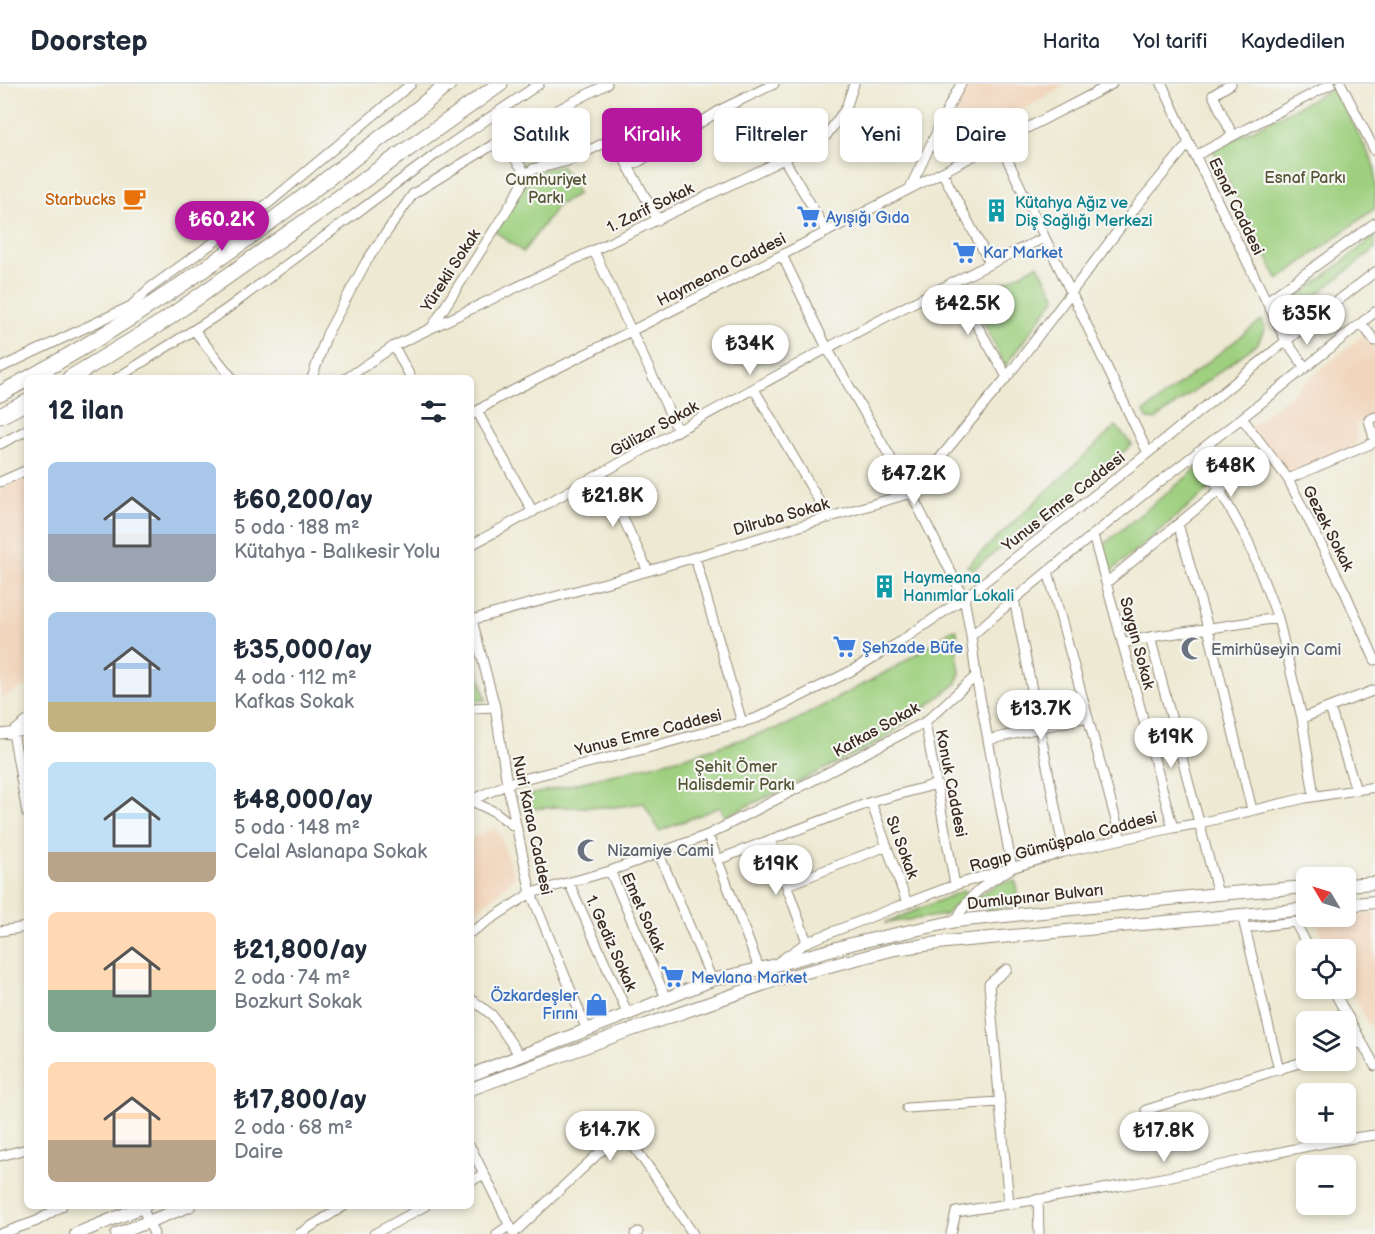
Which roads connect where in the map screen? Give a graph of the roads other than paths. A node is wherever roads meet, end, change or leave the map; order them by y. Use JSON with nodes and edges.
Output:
{"nodes":[{"id":1,"x":411,"y":84,"type":"edge"},
{"id":2,"x":448,"y":84,"type":"edge"},
{"id":3,"x":500,"y":84,"type":"edge"},
{"id":4,"x":539,"y":84,"type":"edge"},
{"id":5,"x":607,"y":84,"type":"edge"},
{"id":6,"x":774,"y":84,"type":"edge"},
{"id":7,"x":854,"y":84,"type":"edge"},
{"id":8,"x":961,"y":84,"type":"edge"},
{"id":9,"x":1112,"y":84,"type":"edge"},
{"id":10,"x":1162,"y":84,"type":"edge"},
{"id":11,"x":1231,"y":84,"type":"edge"},
{"id":12,"x":1331,"y":84,"type":"edge"},
{"id":13,"x":1341,"y":84,"type":"edge"},
{"id":14,"x":1314,"y":88,"type":"edge"},
{"id":15,"x":561,"y":108,"type":"edge"},
{"id":16,"x":1028,"y":127,"type":"edge"},
{"id":17,"x":828,"y":133,"type":"edge"},
{"id":18,"x":1233,"y":136,"type":"junction"},
{"id":19,"x":1372,"y":138,"type":"edge"},
{"id":20,"x":1189,"y":143,"type":"junction"},
{"id":21,"x":492,"y":145,"type":"edge"},
{"id":22,"x":1375,"y":151,"type":"edge"},
{"id":23,"x":1195,"y":156,"type":"junction"},
{"id":24,"x":517,"y":162,"type":"edge"},
{"id":25,"x":778,"y":162,"type":"edge"},
{"id":26,"x":786,"y":162,"type":"edge"},
{"id":27,"x":961,"y":162,"type":"edge"},
{"id":28,"x":1008,"y":162,"type":"edge"},
{"id":29,"x":628,"y":166,"type":"junction"},
{"id":30,"x":942,"y":172,"type":"junction"},
{"id":31,"x":526,"y":176,"type":"junction"},
{"id":32,"x":910,"y":188,"type":"junction"},
{"id":33,"x":658,"y":220,"type":"junction"},
{"id":34,"x":1375,"y":223,"type":"edge"},
{"id":35,"x":827,"y":232,"type":"junction"},
{"id":36,"x":1044,"y":238,"type":"junction"},
{"id":37,"x":594,"y":251,"type":"junction"},
{"id":38,"x":782,"y":255,"type":"junction"},
{"id":39,"x":990,"y":263,"type":"junction"},
{"id":40,"x":1375,"y":272,"type":"edge"},
{"id":41,"x":952,"y":282,"type":"junction"},
{"id":42,"x":1072,"y":293,"type":"junction"},
{"id":43,"x":1267,"y":301,"type":"junction"},
{"id":44,"x":1375,"y":312,"type":"edge"},
{"id":45,"x":1362,"y":323,"type":"junction"},
{"id":46,"x":432,"y":327,"type":"junction"},
{"id":47,"x":194,"y":330,"type":"junction"},
{"id":48,"x":631,"y":331,"type":"junction"},
{"id":49,"x":1286,"y":341,"type":"junction"},
{"id":50,"x":1375,"y":341,"type":"edge"},
{"id":51,"x":394,"y":346,"type":"junction"},
{"id":52,"x":827,"y":348,"type":"junction"},
{"id":53,"x":1305,"y":367,"type":"junction"},
{"id":54,"x":0,"y":368,"type":"edge"},
{"id":55,"x":48,"y":368,"type":"junction"},
{"id":56,"x":27,"y":375,"type":"edge"},
{"id":57,"x":34,"y":375,"type":"edge"},
{"id":58,"x":75,"y":375,"type":"edge"},
{"id":59,"x":122,"y":375,"type":"edge"},
{"id":60,"x":230,"y":375,"type":"edge"},
{"id":61,"x":313,"y":375,"type":"edge"},
{"id":62,"x":351,"y":375,"type":"edge"},
{"id":63,"x":409,"y":375,"type":"edge"},
{"id":64,"x":24,"y":376,"type":"edge"},
{"id":65,"x":1006,"y":376,"type":"junction"},
{"id":66,"x":24,"y":380,"type":"edge"},
{"id":67,"x":0,"y":384,"type":"edge"},
{"id":68,"x":754,"y":389,"type":"junction"},
{"id":69,"x":0,"y":393,"type":"edge"},
{"id":70,"x":24,"y":404,"type":"edge"},
{"id":71,"x":474,"y":413,"type":"edge"},
{"id":72,"x":0,"y":416,"type":"edge"},
{"id":73,"x":1375,"y":417,"type":"edge"},
{"id":74,"x":1242,"y":418,"type":"junction"},
{"id":75,"x":678,"y":431,"type":"junction"},
{"id":76,"x":24,"y":432,"type":"edge"},
{"id":77,"x":1375,"y":443,"type":"edge"},
{"id":78,"x":0,"y":444,"type":"edge"},
{"id":79,"x":1198,"y":451,"type":"junction"},
{"id":80,"x":1267,"y":451,"type":"junction"},
{"id":81,"x":1148,"y":453,"type":"junction"},
{"id":82,"x":24,"y":471,"type":"edge"},
{"id":83,"x":603,"y":474,"type":"junction"},
{"id":84,"x":1288,"y":479,"type":"junction"},
{"id":85,"x":0,"y":482,"type":"edge"},
{"id":86,"x":1218,"y":490,"type":"junction"},
{"id":87,"x":911,"y":493,"type":"junction"},
{"id":88,"x":533,"y":512,"type":"junction"},
{"id":89,"x":829,"y":518,"type":"junction"},
{"id":90,"x":1178,"y":524,"type":"junction"},
{"id":91,"x":1094,"y":535,"type":"junction"},
{"id":92,"x":474,"y":543,"type":"edge"},
{"id":93,"x":695,"y":557,"type":"junction"},
{"id":94,"x":648,"y":571,"type":"junction"},
{"id":95,"x":1048,"y":571,"type":"junction"},
{"id":96,"x":1106,"y":583,"type":"junction"},
{"id":97,"x":964,"y":598,"type":"junction"},
{"id":98,"x":1014,"y":599,"type":"junction"},
{"id":99,"x":1278,"y":618,"type":"junction"},
{"id":100,"x":474,"y":619,"type":"edge"},
{"id":101,"x":1208,"y":628,"type":"junction"},
{"id":102,"x":474,"y":631,"type":"edge"},
{"id":103,"x":971,"y":636,"type":"junction"},
{"id":104,"x":1150,"y":637,"type":"junction"},
{"id":105,"x":1122,"y":643,"type":"junction"},
{"id":106,"x":1375,"y":660,"type":"edge"},
{"id":107,"x":976,"y":676,"type":"junction"},
{"id":108,"x":1375,"y":690,"type":"edge"},
{"id":109,"x":495,"y":707,"type":"junction"},
{"id":110,"x":474,"y":708,"type":"edge"},
{"id":111,"x":1330,"y":708,"type":"junction"},
{"id":112,"x":1087,"y":717,"type":"junction"},
{"id":113,"x":1302,"y":718,"type":"junction"},
{"id":114,"x":925,"y":722,"type":"junction"},
{"id":115,"x":24,"y":723,"type":"edge"},
{"id":116,"x":742,"y":723,"type":"junction"},
{"id":117,"x":1039,"y":728,"type":"junction"},
{"id":118,"x":13,"y":732,"type":"junction"},
{"id":119,"x":24,"y":732,"type":"edge"},
{"id":120,"x":0,"y":734,"type":"edge"},
{"id":121,"x":988,"y":740,"type":"junction"},
{"id":122,"x":507,"y":784,"type":"junction"},
{"id":123,"x":937,"y":784,"type":"junction"},
{"id":124,"x":1375,"y":788,"type":"edge"},
{"id":125,"x":1356,"y":790,"type":"junction"},
{"id":126,"x":24,"y":796,"type":"edge"},
{"id":127,"x":1314,"y":796,"type":"junction"},
{"id":128,"x":474,"y":800,"type":"edge"},
{"id":129,"x":871,"y":801,"type":"junction"},
{"id":130,"x":474,"y":802,"type":"edge"},
{"id":131,"x":1252,"y":810,"type":"junction"},
{"id":132,"x":1200,"y":823,"type":"junction"},
{"id":133,"x":515,"y":827,"type":"junction"},
{"id":134,"x":1173,"y":828,"type":"junction"},
{"id":135,"x":708,"y":835,"type":"junction"},
{"id":136,"x":1120,"y":839,"type":"junction"},
{"id":137,"x":770,"y":840,"type":"junction"},
{"id":138,"x":887,"y":846,"type":"junction"},
{"id":139,"x":1064,"y":852,"type":"junction"},
{"id":140,"x":659,"y":854,"type":"junction"},
{"id":141,"x":717,"y":860,"type":"junction"},
{"id":142,"x":1012,"y":868,"type":"junction"},
{"id":143,"x":610,"y":871,"type":"junction"},
{"id":144,"x":569,"y":883,"type":"junction"},
{"id":145,"x":1375,"y":883,"type":"edge"},
{"id":146,"x":1356,"y":884,"type":"edge"},
{"id":147,"x":787,"y":885,"type":"junction"},
{"id":148,"x":955,"y":885,"type":"junction"},
{"id":149,"x":1296,"y":888,"type":"edge"},
{"id":150,"x":531,"y":893,"type":"junction"},
{"id":151,"x":1218,"y":894,"type":"junction"},
{"id":152,"x":1375,"y":902,"type":"edge"},
{"id":153,"x":907,"y":903,"type":"junction"},
{"id":154,"x":1356,"y":904,"type":"edge"},
{"id":155,"x":1296,"y":910,"type":"edge"},
{"id":156,"x":1242,"y":915,"type":"junction"},
{"id":157,"x":956,"y":921,"type":"junction"},
{"id":158,"x":24,"y":927,"type":"edge"},
{"id":159,"x":1245,"y":928,"type":"junction"},
{"id":160,"x":474,"y":930,"type":"edge"},
{"id":161,"x":0,"y":931,"type":"edge"},
{"id":162,"x":1304,"y":939,"type":"edge"},
{"id":163,"x":807,"y":942,"type":"junction"},
{"id":164,"x":772,"y":966,"type":"junction"},
{"id":165,"x":759,"y":968,"type":"junction"},
{"id":166,"x":1007,"y":969,"type":"dead end"},
{"id":167,"x":712,"y":980,"type":"junction"},
{"id":168,"x":666,"y":998,"type":"junction"},
{"id":169,"x":1338,"y":999,"type":"edge"},
{"id":170,"x":474,"y":1001,"type":"edge"},
{"id":171,"x":628,"y":1014,"type":"junction"},
{"id":172,"x":587,"y":1030,"type":"junction"},
{"id":173,"x":1362,"y":1042,"type":"junction"},
{"id":174,"x":1356,"y":1044,"type":"edge"},
{"id":175,"x":520,"y":1056,"type":"junction"},
{"id":176,"x":1296,"y":1064,"type":"edge"},
{"id":177,"x":1375,"y":1066,"type":"edge"},
{"id":178,"x":1279,"y":1070,"type":"junction"},
{"id":179,"x":474,"y":1074,"type":"edge"},
{"id":180,"x":474,"y":1088,"type":"edge"},
{"id":181,"x":999,"y":1102,"type":"junction"},
{"id":182,"x":907,"y":1108,"type":"dead end"},
{"id":183,"x":1146,"y":1110,"type":"dead end"},
{"id":184,"x":1375,"y":1135,"type":"edge"},
{"id":185,"x":24,"y":1150,"type":"edge"},
{"id":186,"x":0,"y":1156,"type":"edge"},
{"id":187,"x":474,"y":1157,"type":"edge"},
{"id":188,"x":484,"y":1174,"type":"junction"},
{"id":189,"x":474,"y":1179,"type":"edge"},
{"id":190,"x":1038,"y":1199,"type":"junction"},
{"id":191,"x":1009,"y":1204,"type":"junction"},
{"id":192,"x":57,"y":1209,"type":"edge"},
{"id":193,"x":139,"y":1209,"type":"edge"},
{"id":194,"x":145,"y":1209,"type":"edge"},
{"id":195,"x":182,"y":1209,"type":"edge"},
{"id":196,"x":339,"y":1209,"type":"edge"},
{"id":197,"x":420,"y":1209,"type":"edge"},
{"id":198,"x":149,"y":1222,"type":"junction"},
{"id":199,"x":513,"y":1231,"type":"edge"},
{"id":200,"x":0,"y":1234,"type":"edge"},
{"id":201,"x":76,"y":1234,"type":"edge"},
{"id":202,"x":117,"y":1234,"type":"edge"},
{"id":203,"x":154,"y":1234,"type":"edge"},
{"id":204,"x":298,"y":1234,"type":"edge"},
{"id":205,"x":374,"y":1234,"type":"edge"},
{"id":206,"x":497,"y":1234,"type":"edge"},
{"id":207,"x":693,"y":1234,"type":"edge"},
{"id":208,"x":951,"y":1234,"type":"edge"},
{"id":209,"x":1039,"y":1234,"type":"edge"}],
"edges":[{"from":1,"to":54,"type":"street"},
{"from":2,"to":55,"type":"highway"},
{"from":3,"to":58,"type":"highway"},
{"from":4,"to":47,"type":"street"},
{"from":5,"to":15,"type":"street"},
{"from":6,"to":29,"type":"street"},
{"from":7,"to":17,"type":"street","name":"1. Zarif Sokak"},
{"from":8,"to":32,"type":"street"},
{"from":9,"to":16,"type":"street","name":"Haymeana Caddesi"},
{"from":10,"to":20,"type":"street","name":"Esnaf Caddesi"},
{"from":11,"to":18,"type":"street"},
{"from":12,"to":14,"type":"street"},
{"from":13,"to":19,"type":"street"},
{"from":14,"to":18,"type":"street"},
{"from":18,"to":23,"type":"street"},
{"from":19,"to":22,"type":"street"},
{"from":20,"to":23,"type":"street","name":"Esnaf Caddesi"},
{"from":20,"to":42,"type":"street"},
{"from":21,"to":61,"type":"street"},
{"from":23,"to":43,"type":"street","name":"Esnaf Caddesi"},
{"from":24,"to":31,"type":"street"},
{"from":25,"to":33,"type":"street","name":"1. Zarif Sokak"},
{"from":26,"to":35,"type":"street"},
{"from":27,"to":30,"type":"street","name":"Haymeana Caddesi"},
{"from":28,"to":36,"type":"street"},
{"from":29,"to":31,"type":"street"},
{"from":29,"to":33,"type":"street"},
{"from":30,"to":32,"type":"street","name":"Haymeana Caddesi"},
{"from":30,"to":39,"type":"street"},
{"from":31,"to":46,"type":"street","name":"Yürekli Sokak"},
{"from":32,"to":35,"type":"street","name":"Haymeana Caddesi"},
{"from":33,"to":37,"type":"street","name":"1. Zarif Sokak"},
{"from":34,"to":43,"type":"street"},
{"from":35,"to":38,"type":"street","name":"Haymeana Caddesi"},
{"from":36,"to":39,"type":"street","name":"Gülizar Sokak"},
{"from":36,"to":42,"type":"street"},
{"from":37,"to":46,"type":"street","name":"1. Zarif Sokak"},
{"from":37,"to":48,"type":"street"},
{"from":38,"to":48,"type":"street","name":"Haymeana Caddesi"},
{"from":38,"to":52,"type":"street"},
{"from":39,"to":41,"type":"street","name":"Gülizar Sokak"},
{"from":40,"to":49,"type":"street","name":"Yunus Emre Caddesi"},
{"from":41,"to":52,"type":"street","name":"Gülizar Sokak"},
{"from":41,"to":65,"type":"street"},
{"from":42,"to":65,"type":"street"},
{"from":42,"to":81,"type":"street"},
{"from":43,"to":49,"type":"street","name":"Esnaf Caddesi"},
{"from":44,"to":45,"type":"street"},
{"from":45,"to":50,"type":"street"},
{"from":45,"to":53,"type":"street"},
{"from":46,"to":51,"type":"street","name":"Yürekli Sokak"},
{"from":47,"to":59,"type":"street"},
{"from":47,"to":60,"type":"street"},
{"from":48,"to":71,"type":"street","name":"Haymeana Caddesi"},
{"from":48,"to":75,"type":"street"},
{"from":49,"to":53,"type":"street","name":"Esnaf Caddesi"},
{"from":49,"to":81,"type":"street","name":"Yunus Emre Caddesi"},
{"from":51,"to":62,"type":"street","name":"Yürekli Sokak"},
{"from":51,"to":63,"type":"street"},
{"from":52,"to":68,"type":"street","name":"Gülizar Sokak"},
{"from":52,"to":87,"type":"street"},
{"from":53,"to":74,"type":"street"},
{"from":55,"to":56,"type":"street"},
{"from":55,"to":57,"type":"highway"},
{"from":64,"to":67,"type":"street"},
{"from":65,"to":87,"type":"street"},
{"from":66,"to":69,"type":"highway"},
{"from":68,"to":75,"type":"street","name":"Gülizar Sokak"},
{"from":68,"to":89,"type":"street"},
{"from":70,"to":72,"type":"highway"},
{"from":71,"to":88,"type":"street"},
{"from":73,"to":77,"type":"street"},
{"from":74,"to":79,"type":"street"},
{"from":74,"to":80,"type":"street","name":"Gezek Sokak"},
{"from":75,"to":83,"type":"street","name":"Gülizar Sokak"},
{"from":76,"to":78,"type":"street"},
{"from":77,"to":84,"type":"street"},
{"from":79,"to":86,"type":"street"},
{"from":79,"to":91,"type":"street"},
{"from":80,"to":84,"type":"street","name":"Gezek Sokak"},
{"from":80,"to":86,"type":"street"},
{"from":81,"to":97,"type":"street","name":"Yunus Emre Caddesi"},
{"from":82,"to":85,"type":"street"},
{"from":83,"to":88,"type":"street","name":"Gülizar Sokak"},
{"from":83,"to":94,"type":"street"},
{"from":84,"to":106,"type":"street","name":"Gezek Sokak"},
{"from":86,"to":90,"type":"street"},
{"from":86,"to":99,"type":"street"},
{"from":87,"to":89,"type":"street","name":"Dilruba Sokak"},
{"from":87,"to":97,"type":"street"},
{"from":88,"to":92,"type":"street","name":"Gülizar Sokak"},
{"from":89,"to":93,"type":"street","name":"Dilruba Sokak"},
{"from":90,"to":96,"type":"street"},
{"from":90,"to":101,"type":"street"},
{"from":91,"to":95,"type":"street"},
{"from":91,"to":96,"type":"street","name":"Saygın Sokak"},
{"from":93,"to":94,"type":"street","name":"Dilruba Sokak"},
{"from":93,"to":116,"type":"street"},
{"from":94,"to":100,"type":"street","name":"Dilruba Sokak"},
{"from":95,"to":98,"type":"street"},
{"from":95,"to":112,"type":"street"},
{"from":96,"to":105,"type":"street","name":"Saygın Sokak"},
{"from":97,"to":103,"type":"street"},
{"from":97,"to":116,"type":"street","name":"Yunus Emre Caddesi"},
{"from":98,"to":103,"type":"street"},
{"from":98,"to":117,"type":"street"},
{"from":99,"to":101,"type":"street"},
{"from":99,"to":113,"type":"street"},
{"from":101,"to":104,"type":"street"},
{"from":101,"to":131,"type":"street"},
{"from":102,"to":109,"type":"street","name":"Nuri Karaa Caddesi"},
{"from":103,"to":107,"type":"street"},
{"from":104,"to":105,"type":"street"},
{"from":104,"to":132,"type":"street"},
{"from":105,"to":134,"type":"street","name":"Saygın Sokak"},
{"from":107,"to":114,"type":"street","name":"Kafkas Sokak"},
{"from":107,"to":121,"type":"street"},
{"from":108,"to":111,"type":"street"},
{"from":109,"to":110,"type":"street"},
{"from":109,"to":122,"type":"street","name":"Nuri Karaa Caddesi"},
{"from":111,"to":113,"type":"street"},
{"from":111,"to":125,"type":"street"},
{"from":112,"to":117,"type":"street"},
{"from":112,"to":136,"type":"street"},
{"from":113,"to":127,"type":"street"},
{"from":114,"to":123,"type":"street","name":"Konuk Caddesi"},
{"from":114,"to":135,"type":"street","name":"Kafkas Sokak"},
{"from":115,"to":118,"type":"street"},
{"from":116,"to":122,"type":"street","name":"Yunus Emre Caddesi"},
{"from":117,"to":121,"type":"street"},
{"from":117,"to":139,"type":"street"},
{"from":118,"to":119,"type":"street"},
{"from":118,"to":120,"type":"street"},
{"from":118,"to":126,"type":"street"},
{"from":121,"to":142,"type":"street"},
{"from":122,"to":128,"type":"street","name":"Yunus Emre Caddesi"},
{"from":122,"to":133,"type":"street","name":"Nuri Karaa Caddesi"},
{"from":123,"to":129,"type":"street"},
{"from":123,"to":148,"type":"street","name":"Konuk Caddesi"},
{"from":124,"to":125,"type":"street","name":"Ragıp Gümüşpala Caddesi"},
{"from":125,"to":127,"type":"street","name":"Ragıp Gümüşpala Caddesi"},
{"from":127,"to":131,"type":"street","name":"Ragıp Gümüşpala Caddesi"},
{"from":129,"to":137,"type":"street"},
{"from":129,"to":138,"type":"street","name":"Su Sokak"},
{"from":130,"to":133,"type":"street"},
{"from":131,"to":132,"type":"street","name":"Ragıp Gümüşpala Caddesi"},
{"from":132,"to":134,"type":"street","name":"Ragıp Gümüşpala Caddesi"},
{"from":132,"to":151,"type":"street"},
{"from":133,"to":150,"type":"street","name":"Nuri Karaa Caddesi"},
{"from":134,"to":136,"type":"street","name":"Ragıp Gümüşpala Caddesi"},
{"from":135,"to":140,"type":"street","name":"Kafkas Sokak"},
{"from":135,"to":141,"type":"street"},
{"from":136,"to":139,"type":"street","name":"Ragıp Gümüşpala Caddesi"},
{"from":137,"to":141,"type":"street"},
{"from":137,"to":147,"type":"street"},
{"from":138,"to":147,"type":"street"},
{"from":138,"to":153,"type":"street","name":"Su Sokak"},
{"from":139,"to":142,"type":"street","name":"Ragıp Gümüşpala Caddesi"},
{"from":140,"to":143,"type":"street","name":"Kafkas Sokak"},
{"from":140,"to":167,"type":"street"},
{"from":141,"to":165,"type":"street"},
{"from":142,"to":148,"type":"street","name":"Ragıp Gümüşpala Caddesi"},
{"from":142,"to":157,"type":"street"},
{"from":143,"to":144,"type":"street","name":"Kafkas Sokak"},
{"from":143,"to":168,"type":"street","name":"Emet Sokak"},
{"from":144,"to":150,"type":"street","name":"Kafkas Sokak"},
{"from":144,"to":171,"type":"street","name":"1. Gediz Sokak"},
{"from":145,"to":146,"type":"main road"},
{"from":147,"to":163,"type":"street"},
{"from":148,"to":153,"type":"street","name":"Ragıp Gümüşpala Caddesi"},
{"from":149,"to":151,"type":"main road","name":"Dumlupınar Bulvarı"},
{"from":150,"to":160,"type":"street","name":"Kafkas Sokak"},
{"from":150,"to":172,"type":"street","name":"Nuri Karaa Caddesi"},
{"from":151,"to":157,"type":"main road","name":"Dumlupınar Bulvarı"},
{"from":152,"to":154,"type":"main road"},
{"from":153,"to":163,"type":"street","name":"Ragıp Gümüşpala Caddesi"},
{"from":155,"to":156,"type":"main road"},
{"from":156,"to":159,"type":"street"},
{"from":156,"to":180,"type":"main road"},
{"from":157,"to":164,"type":"main road","name":"Dumlupınar Bulvarı"},
{"from":158,"to":161,"type":"street"},
{"from":159,"to":162,"type":"street"},
{"from":159,"to":178,"type":"street"},
{"from":163,"to":164,"type":"street","name":"Ragıp Gümüşpala Caddesi"},
{"from":164,"to":165,"type":"main road","name":"Dumlupınar Bulvarı"},
{"from":165,"to":167,"type":"main road","name":"Dumlupınar Bulvarı"},
{"from":166,"to":181,"type":"street"},
{"from":167,"to":168,"type":"main road","name":"Dumlupınar Bulvarı"},
{"from":168,"to":171,"type":"main road","name":"Dumlupınar Bulvarı"},
{"from":169,"to":173,"type":"street"},
{"from":170,"to":175,"type":"street"},
{"from":171,"to":172,"type":"main road","name":"Dumlupınar Bulvarı"},
{"from":172,"to":175,"type":"main road","name":"Dumlupınar Bulvarı"},
{"from":173,"to":174,"type":"street"},
{"from":173,"to":177,"type":"street"},
{"from":175,"to":179,"type":"main road","name":"Dumlupınar Bulvarı"},
{"from":176,"to":178,"type":"street"},
{"from":178,"to":183,"type":"street"},
{"from":181,"to":182,"type":"street"},
{"from":181,"to":191,"type":"street"},
{"from":184,"to":190,"type":"street"},
{"from":185,"to":186,"type":"street"},
{"from":187,"to":188,"type":"street"},
{"from":188,"to":189,"type":"street"},
{"from":188,"to":199,"type":"street"},
{"from":190,"to":191,"type":"street"},
{"from":190,"to":209,"type":"street"},
{"from":191,"to":208,"type":"street"},
{"from":192,"to":200,"type":"street"},
{"from":193,"to":201,"type":"main road"},
{"from":194,"to":198,"type":"street"},
{"from":195,"to":198,"type":"main road"},
{"from":196,"to":204,"type":"street"},
{"from":197,"to":205,"type":"street"},
{"from":198,"to":202,"type":"main road"},
{"from":198,"to":203,"type":"street"},
{"from":199,"to":206,"type":"street"},
{"from":199,"to":207,"type":"street"}]}
